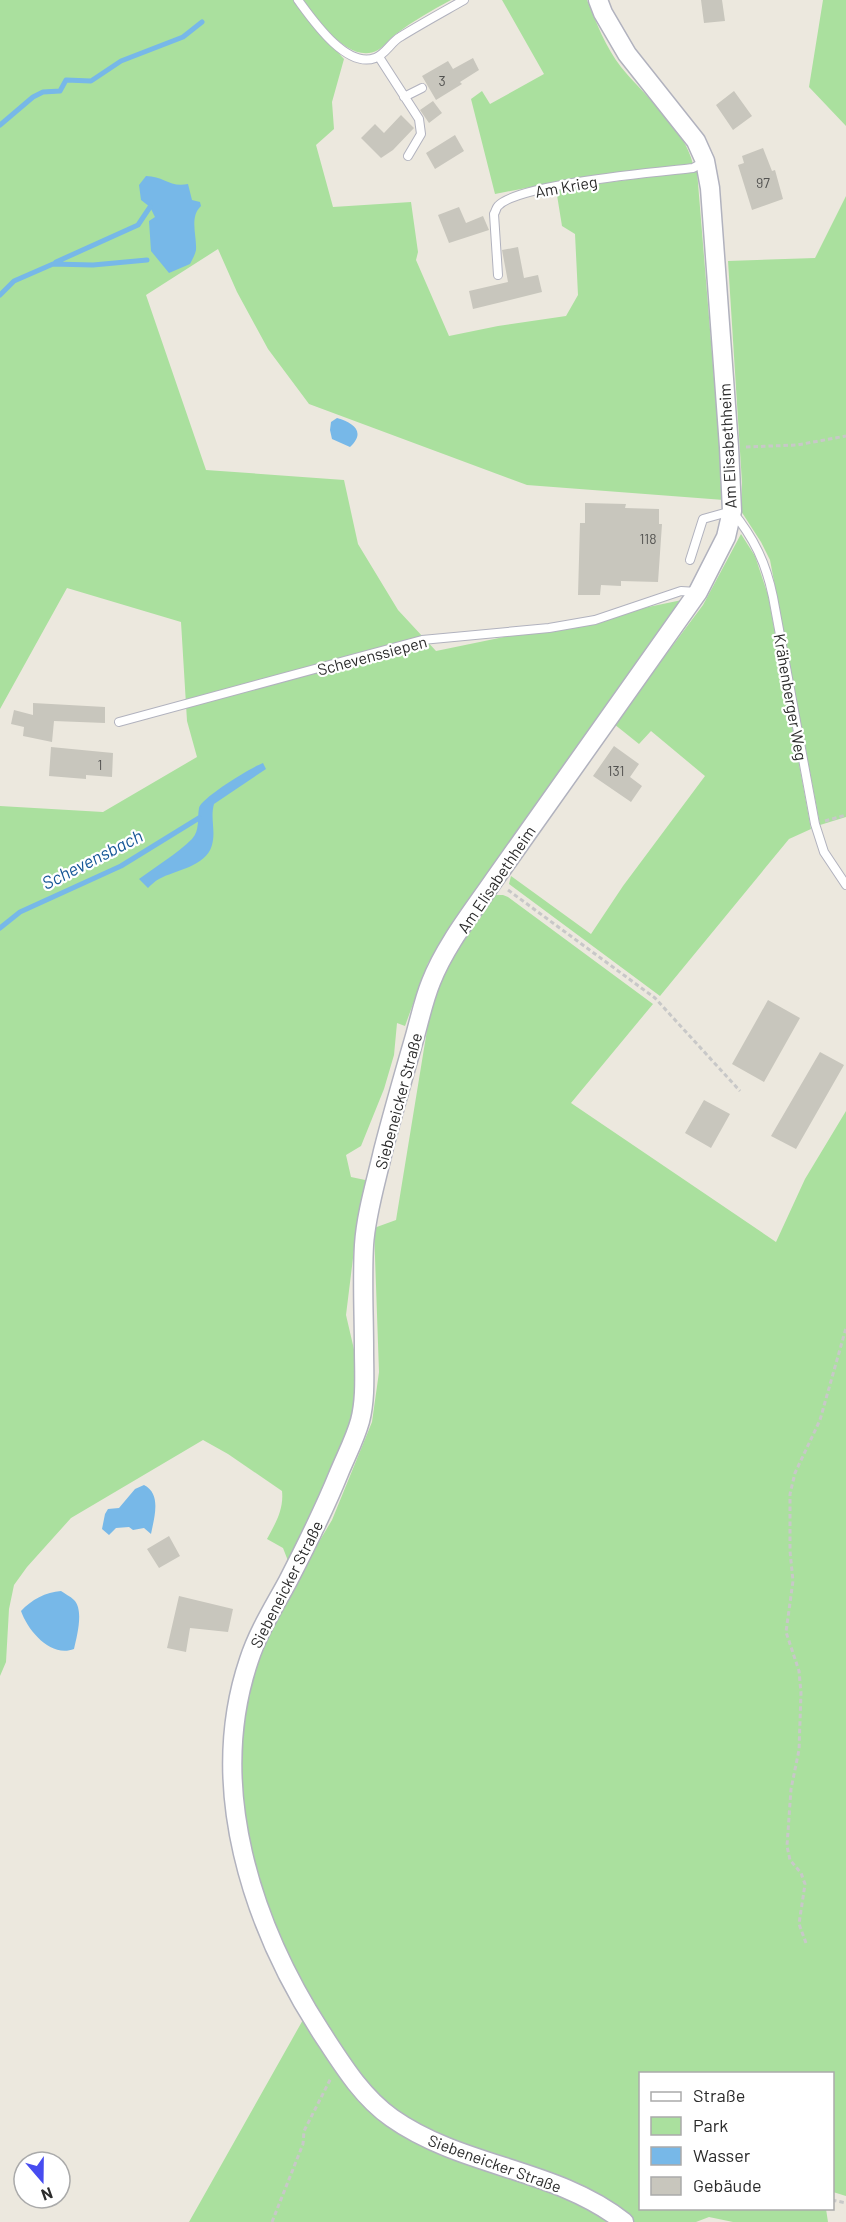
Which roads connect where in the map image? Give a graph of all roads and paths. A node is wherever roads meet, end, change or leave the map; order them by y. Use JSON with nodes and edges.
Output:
{"nodes":[{"id":1,"x":298,"y":0,"type":"edge"},
{"id":2,"x":464,"y":0,"type":"edge"},
{"id":3,"x":598,"y":0,"type":"edge"},
{"id":4,"x":379,"y":57,"type":"junction"},
{"id":5,"x":422,"y":88,"type":"dead end"},
{"id":6,"x":404,"y":97,"type":"junction"},
{"id":7,"x":408,"y":156,"type":"dead end"},
{"id":8,"x":705,"y":161,"type":"junction"},
{"id":9,"x":498,"y":275,"type":"dead end"},
{"id":10,"x":846,"y":436,"type":"edge"},
{"id":11,"x":729,"y":447,"type":"junction"},
{"id":12,"x":732,"y":511,"type":"junction"},
{"id":13,"x":690,"y":560,"type":"dead end"},
{"id":14,"x":698,"y":592,"type":"junction"},
{"id":15,"x":119,"y":722,"type":"dead end"},
{"id":16,"x":846,"y":815,"type":"edge"},
{"id":17,"x":815,"y":824,"type":"junction"},
{"id":18,"x":494,"y":880,"type":"junction"},
{"id":19,"x":846,"y":885,"type":"edge"},
{"id":20,"x":431,"y":981,"type":"joint"},
{"id":21,"x":740,"y":1091,"type":"dead end"},
{"id":22,"x":846,"y":1328,"type":"edge"},
{"id":23,"x":806,"y":1943,"type":"dead end"},
{"id":24,"x":343,"y":2065,"type":"junction"},
{"id":25,"x":272,"y":2222,"type":"edge"},
{"id":26,"x":624,"y":2222,"type":"edge"}],
"edges":[{"from":1,"to":4,"type":"lane"},
{"from":2,"to":4,"type":"lane"},
{"from":3,"to":8,"type":"street","name":"Am Elisabethheim"},
{"from":4,"to":6,"type":"lane"},
{"from":5,"to":6,"type":"lane"},
{"from":6,"to":7,"type":"lane"},
{"from":8,"to":9,"type":"lane","name":"Am Krieg"},
{"from":8,"to":11,"type":"street","name":"Am Elisabethheim"},
{"from":10,"to":11,"type":"path"},
{"from":11,"to":12,"type":"street","name":"Am Elisabethheim"},
{"from":12,"to":13,"type":"lane"},
{"from":12,"to":14,"type":"street","name":"Am Elisabethheim"},
{"from":12,"to":17,"type":"lane","name":"Krähenberger Weg"},
{"from":14,"to":15,"type":"lane","name":"Schevenssiepen"},
{"from":14,"to":18,"type":"street","name":"Am Elisabethheim"},
{"from":16,"to":17,"type":"path"},
{"from":17,"to":19,"type":"lane","name":"Krähenberger Weg"},
{"from":18,"to":20,"type":"street","name":"Am Elisabethheim"},
{"from":18,"to":21,"type":"path"},
{"from":20,"to":24,"type":"street","name":"Siebeneicker Straße"},
{"from":22,"to":23,"type":"path"},
{"from":24,"to":25,"type":"path"},
{"from":24,"to":26,"type":"street","name":"Siebeneicker Straße"}]}
